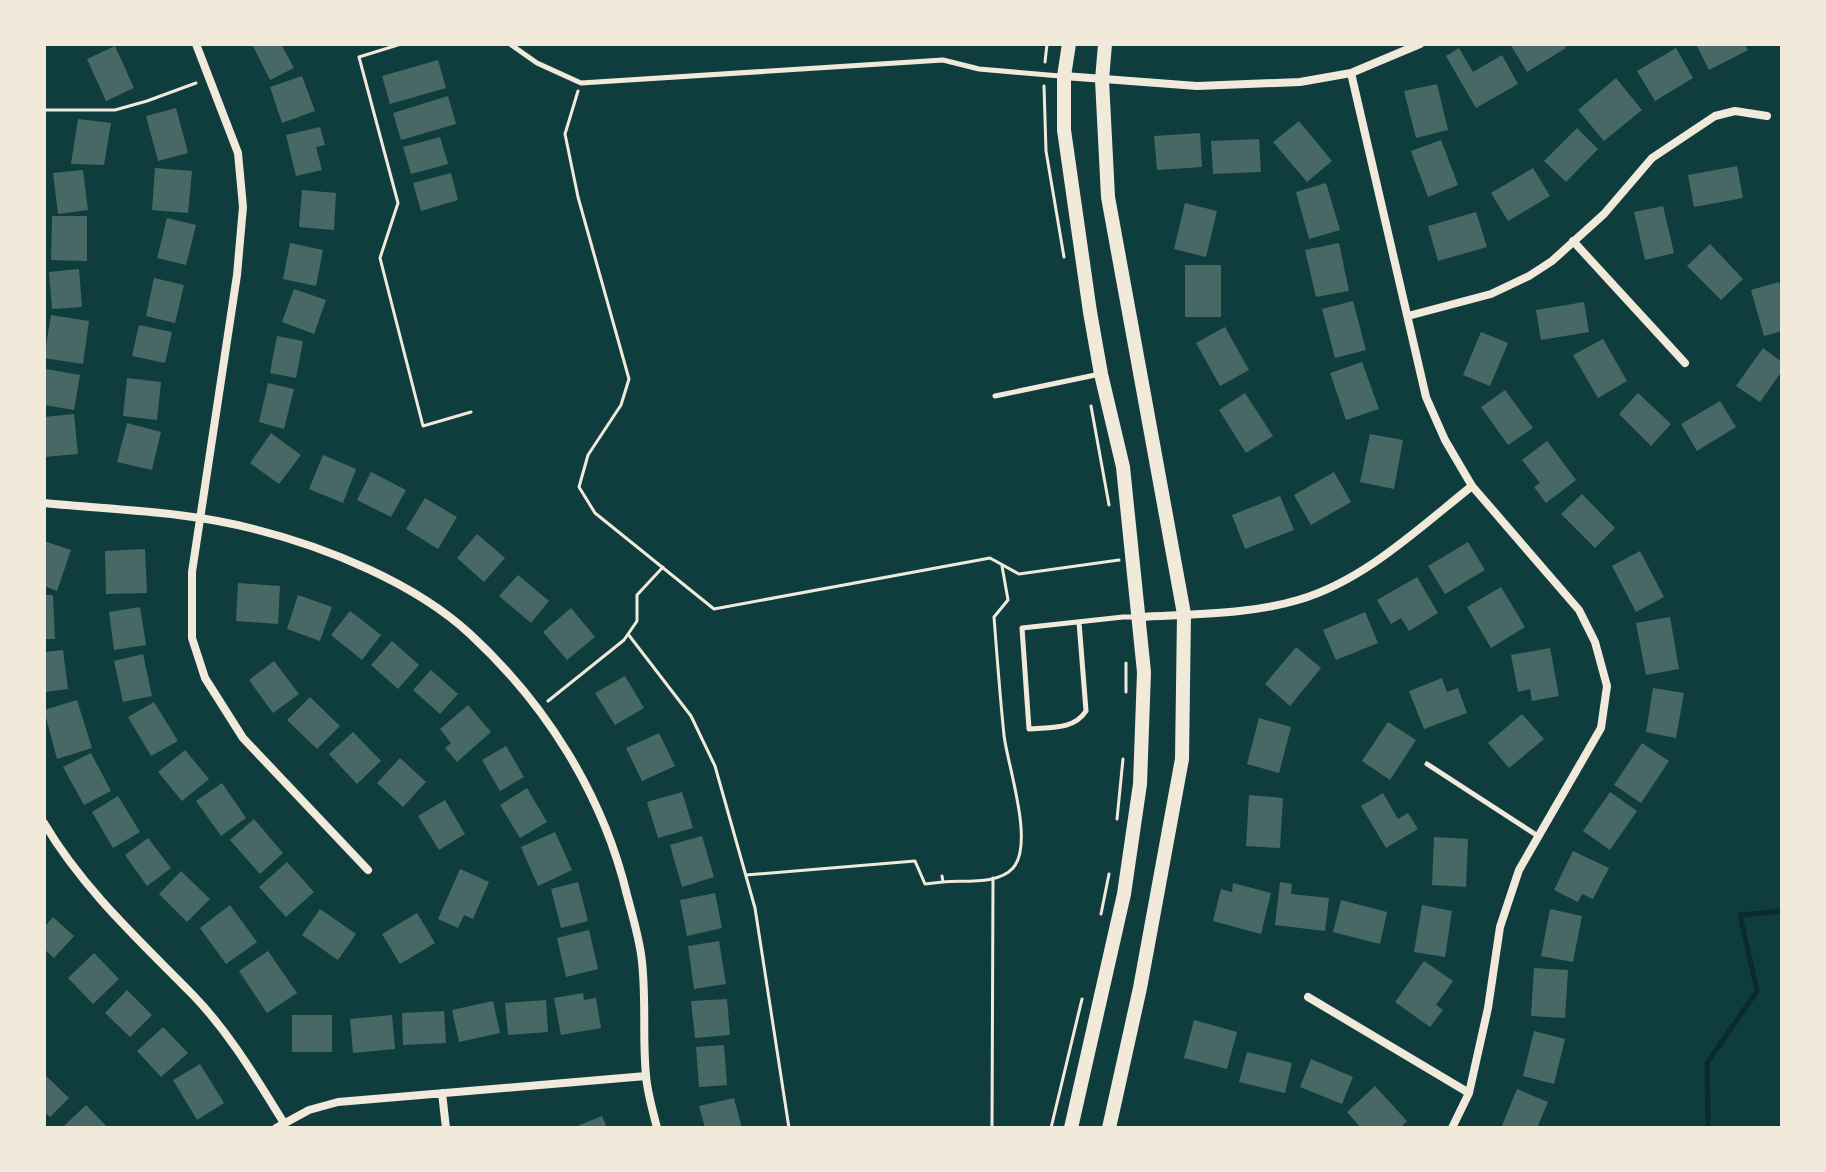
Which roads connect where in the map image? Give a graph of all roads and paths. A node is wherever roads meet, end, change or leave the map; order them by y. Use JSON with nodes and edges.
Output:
{"nodes":[{"id":1,"x":196,"y":44,"type":"edge"},
{"id":2,"x":401,"y":44,"type":"edge"},
{"id":3,"x":510,"y":44,"type":"edge"},
{"id":4,"x":1047,"y":44,"type":"edge"},
{"id":5,"x":1069,"y":44,"type":"edge"},
{"id":6,"x":1105,"y":44,"type":"edge"},
{"id":7,"x":1420,"y":44,"type":"edge"},
{"id":8,"x":1351,"y":73,"type":"junction"},
{"id":9,"x":1044,"y":75,"type":"junction"},
{"id":10,"x":1064,"y":76,"type":"junction"},
{"id":11,"x":211,"y":77,"type":"junction"},
{"id":12,"x":1102,"y":80,"type":"junction"},
{"id":13,"x":581,"y":83,"type":"junction"},
{"id":14,"x":44,"y":110,"type":"edge"},
{"id":15,"x":1767,"y":116,"type":"dead end"},
{"id":16,"x":1573,"y":241,"type":"junction"},
{"id":17,"x":1065,"y":259,"type":"dead end"},
{"id":18,"x":1408,"y":316,"type":"junction"},
{"id":19,"x":1685,"y":363,"type":"dead end"},
{"id":20,"x":1101,"y":374,"type":"junction"},
{"id":21,"x":995,"y":396,"type":"dead end"},
{"id":22,"x":1091,"y":407,"type":"dead end"},
{"id":23,"x":471,"y":412,"type":"dead end"},
{"id":24,"x":1472,"y":486,"type":"junction"},
{"id":25,"x":44,"y":503,"type":"edge"},
{"id":26,"x":1111,"y":515,"type":"dead end"},
{"id":27,"x":200,"y":519,"type":"junction"},
{"id":28,"x":1119,"y":560,"type":"dead end"},
{"id":29,"x":1002,"y":564,"type":"junction"},
{"id":30,"x":663,"y":567,"type":"junction"},
{"id":31,"x":1184,"y":614,"type":"junction"},
{"id":32,"x":1139,"y":617,"type":"junction"},
{"id":33,"x":1079,"y":622,"type":"junction"},
{"id":34,"x":628,"y":634,"type":"junction"},
{"id":35,"x":1126,"y":660,"type":"dead end"},
{"id":36,"x":1126,"y":702,"type":"dead end"},
{"id":37,"x":538,"y":709,"type":"junction"},
{"id":38,"x":1124,"y":757,"type":"dead end"},
{"id":39,"x":1427,"y":764,"type":"dead end"},
{"id":40,"x":44,"y":823,"type":"edge"},
{"id":41,"x":1116,"y":824,"type":"dead end"},
{"id":42,"x":1538,"y":836,"type":"junction"},
{"id":43,"x":1111,"y":865,"type":"dead end"},
{"id":44,"x":368,"y":870,"type":"dead end"},
{"id":45,"x":746,"y":875,"type":"junction"},
{"id":46,"x":942,"y":876,"type":"dead end"},
{"id":47,"x":993,"y":878,"type":"junction"},
{"id":48,"x":943,"y":882,"type":"junction"},
{"id":49,"x":1100,"y":920,"type":"dead end"},
{"id":50,"x":1083,"y":994,"type":"dead end"},
{"id":51,"x":1308,"y":997,"type":"dead end"},
{"id":52,"x":646,"y":1076,"type":"junction"},
{"id":53,"x":442,"y":1093,"type":"junction"},
{"id":54,"x":1469,"y":1093,"type":"junction"},
{"id":55,"x":280,"y":1125,"type":"edge"},
{"id":56,"x":446,"y":1128,"type":"edge"},
{"id":57,"x":657,"y":1128,"type":"edge"},
{"id":58,"x":789,"y":1128,"type":"edge"},
{"id":59,"x":992,"y":1128,"type":"edge"},
{"id":60,"x":1051,"y":1128,"type":"edge"},
{"id":61,"x":1071,"y":1128,"type":"edge"},
{"id":62,"x":1109,"y":1128,"type":"edge"},
{"id":63,"x":1452,"y":1128,"type":"edge"}],
"edges":[{"from":1,"to":11,"type":"street"},
{"from":2,"to":23,"type":"path"},
{"from":3,"to":13,"type":"lane"},
{"from":4,"to":9,"type":"path"},
{"from":5,"to":10,"type":"main road"},
{"from":6,"to":12,"type":"main road"},
{"from":7,"to":8,"type":"street"},
{"from":8,"to":12,"type":"street"},
{"from":8,"to":18,"type":"street"},
{"from":9,"to":10,"type":"lane"},
{"from":9,"to":13,"type":"lane"},
{"from":9,"to":17,"type":"path"},
{"from":10,"to":12,"type":"street"},
{"from":10,"to":20,"type":"main road"},
{"from":11,"to":14,"type":"path"},
{"from":11,"to":27,"type":"street"},
{"from":12,"to":31,"type":"main road"},
{"from":13,"to":30,"type":"path"},
{"from":15,"to":16,"type":"street"},
{"from":16,"to":18,"type":"street"},
{"from":16,"to":19,"type":"street"},
{"from":18,"to":24,"type":"street"},
{"from":20,"to":21,"type":"lane"},
{"from":20,"to":32,"type":"main road"},
{"from":22,"to":26,"type":"path"},
{"from":24,"to":31,"type":"street"},
{"from":24,"to":42,"type":"street"},
{"from":25,"to":27,"type":"street"},
{"from":27,"to":37,"type":"street"},
{"from":27,"to":44,"type":"street"},
{"from":28,"to":29,"type":"path"},
{"from":29,"to":30,"type":"path"},
{"from":29,"to":47,"type":"path"},
{"from":30,"to":34,"type":"path"},
{"from":31,"to":32,"type":"street"},
{"from":31,"to":62,"type":"main road"},
{"from":32,"to":33,"type":"lane"},
{"from":32,"to":61,"type":"main road"},
{"from":33,"to":33,"type":"lane"},
{"from":34,"to":37,"type":"path"},
{"from":34,"to":45,"type":"path"},
{"from":35,"to":36,"type":"path"},
{"from":37,"to":52,"type":"street"},
{"from":38,"to":41,"type":"path"},
{"from":39,"to":42,"type":"lane"},
{"from":40,"to":55,"type":"street"},
{"from":42,"to":54,"type":"street"},
{"from":43,"to":49,"type":"path"},
{"from":45,"to":48,"type":"path"},
{"from":45,"to":58,"type":"path"},
{"from":46,"to":48,"type":"path"},
{"from":47,"to":48,"type":"path"},
{"from":47,"to":59,"type":"path"},
{"from":50,"to":60,"type":"path"},
{"from":51,"to":54,"type":"street"},
{"from":52,"to":53,"type":"street"},
{"from":52,"to":57,"type":"street"},
{"from":53,"to":55,"type":"street"},
{"from":53,"to":56,"type":"street"},
{"from":54,"to":63,"type":"street"}]}
